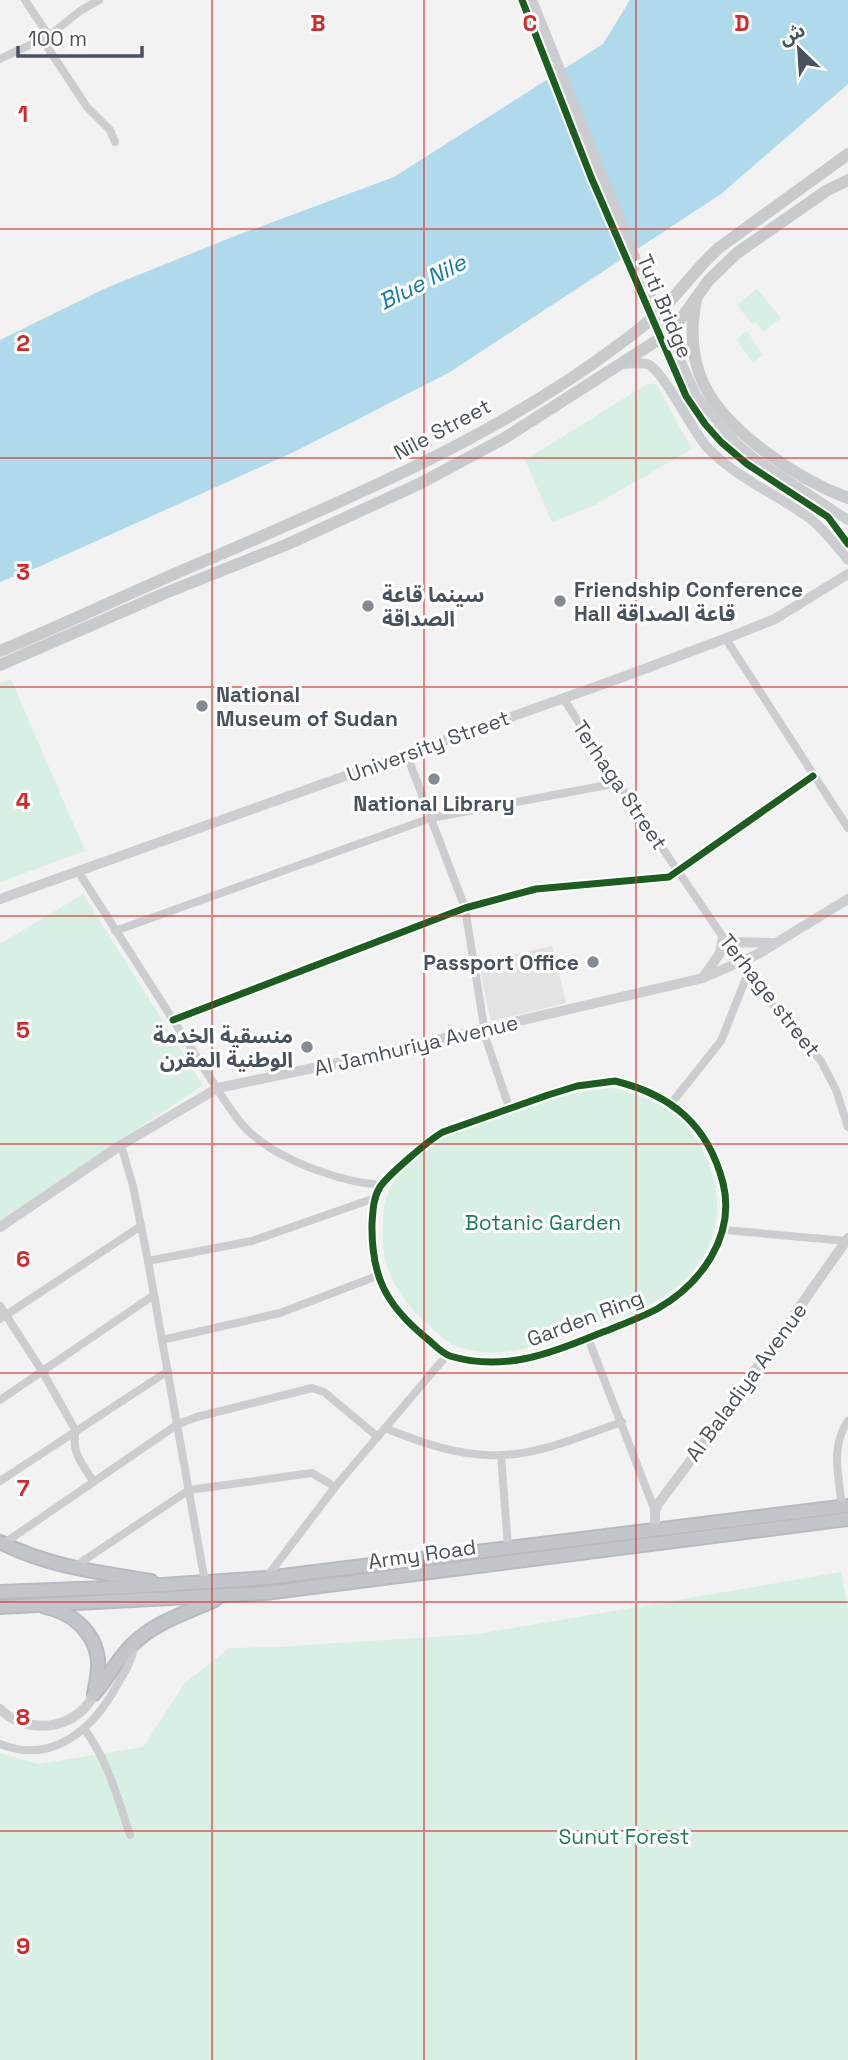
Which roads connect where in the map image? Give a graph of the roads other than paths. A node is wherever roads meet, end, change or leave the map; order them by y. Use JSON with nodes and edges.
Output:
{"nodes":[{"id":1,"x":25,"y":0,"type":"edge"},
{"id":2,"x":75,"y":0,"type":"edge"},
{"id":3,"x":99,"y":0,"type":"edge"},
{"id":4,"x":522,"y":0,"type":"edge"},
{"id":5,"x":532,"y":0,"type":"edge"},
{"id":6,"x":80,"y":11,"type":"junction"},
{"id":7,"x":45,"y":38,"type":"junction"},
{"id":8,"x":0,"y":59,"type":"edge"},
{"id":9,"x":115,"y":142,"type":"dead end"},
{"id":10,"x":848,"y":154,"type":"edge"},
{"id":11,"x":848,"y":180,"type":"edge"},
{"id":12,"x":697,"y":295,"type":"junction"},
{"id":13,"x":620,"y":364,"type":"junction"},
{"id":14,"x":470,"y":438,"type":"junction"},
{"id":15,"x":478,"y":454,"type":"junction"},
{"id":16,"x":848,"y":498,"type":"edge"},
{"id":17,"x":848,"y":503,"type":"edge"},
{"id":18,"x":830,"y":513,"type":"junction"},
{"id":19,"x":846,"y":518,"type":"edge"},
{"id":20,"x":280,"y":529,"type":"junction"},
{"id":21,"x":288,"y":544,"type":"junction"},
{"id":22,"x":848,"y":544,"type":"edge"},
{"id":23,"x":848,"y":560,"type":"edge"},
{"id":24,"x":848,"y":574,"type":"edge"},
{"id":25,"x":160,"y":588,"type":"junction"},
{"id":26,"x":726,"y":639,"type":"junction"},
{"id":27,"x":0,"y":651,"type":"edge"},
{"id":28,"x":0,"y":665,"type":"edge"},
{"id":29,"x":562,"y":698,"type":"junction"},
{"id":30,"x":406,"y":754,"type":"junction"},
{"id":31,"x":813,"y":776,"type":"junction"},
{"id":32,"x":618,"y":783,"type":"junction"},
{"id":33,"x":431,"y":818,"type":"junction"},
{"id":34,"x":848,"y":828,"type":"edge"},
{"id":35,"x":78,"y":871,"type":"junction"},
{"id":36,"x":677,"y":871,"type":"junction"},
{"id":37,"x":0,"y":899,"type":"edge"},
{"id":38,"x":848,"y":899,"type":"edge"},
{"id":39,"x":465,"y":908,"type":"junction"},
{"id":40,"x":115,"y":931,"type":"junction"},
{"id":41,"x":725,"y":939,"type":"junction"},
{"id":42,"x":777,"y":943,"type":"junction"},
{"id":43,"x":740,"y":961,"type":"junction"},
{"id":44,"x":748,"y":973,"type":"junction"},
{"id":45,"x":703,"y":978,"type":"junction"},
{"id":46,"x":173,"y":1020,"type":"junction"},
{"id":47,"x":485,"y":1029,"type":"junction"},
{"id":48,"x":218,"y":1088,"type":"junction"},
{"id":49,"x":670,"y":1105,"type":"junction"},
{"id":50,"x":510,"y":1110,"type":"junction"},
{"id":51,"x":848,"y":1127,"type":"edge"},
{"id":52,"x":121,"y":1145,"type":"junction"},
{"id":53,"x":381,"y":1185,"type":"junction"},
{"id":54,"x":375,"y":1198,"type":"junction"},
{"id":55,"x":141,"y":1226,"type":"junction"},
{"id":56,"x":0,"y":1227,"type":"edge"},
{"id":57,"x":724,"y":1230,"type":"junction"},
{"id":58,"x":847,"y":1239,"type":"edge"},
{"id":59,"x":148,"y":1261,"type":"junction"},
{"id":60,"x":377,"y":1276,"type":"junction"},
{"id":61,"x":154,"y":1295,"type":"junction"},
{"id":62,"x":0,"y":1306,"type":"edge"},
{"id":63,"x":3,"y":1317,"type":"edge"},
{"id":64,"x":588,"y":1338,"type":"junction"},
{"id":65,"x":162,"y":1340,"type":"junction"},
{"id":66,"x":447,"y":1355,"type":"junction"},
{"id":67,"x":42,"y":1371,"type":"junction"},
{"id":68,"x":168,"y":1371,"type":"junction"},
{"id":69,"x":0,"y":1400,"type":"edge"},
{"id":70,"x":622,"y":1422,"type":"junction"},
{"id":71,"x":848,"y":1422,"type":"edge"},
{"id":72,"x":178,"y":1424,"type":"junction"},
{"id":73,"x":385,"y":1428,"type":"junction"},
{"id":74,"x":76,"y":1431,"type":"junction"},
{"id":75,"x":378,"y":1437,"type":"junction"},
{"id":76,"x":501,"y":1455,"type":"junction"},
{"id":77,"x":0,"y":1481,"type":"edge"},
{"id":78,"x":93,"y":1481,"type":"junction"},
{"id":79,"x":335,"y":1487,"type":"junction"},
{"id":80,"x":189,"y":1490,"type":"junction"},
{"id":81,"x":845,"y":1506,"type":"edge"},
{"id":82,"x":655,"y":1511,"type":"junction"},
{"id":83,"x":848,"y":1519,"type":"edge"},
{"id":84,"x":655,"y":1529,"type":"junction"},
{"id":85,"x":2,"y":1543,"type":"edge"},
{"id":86,"x":508,"y":1547,"type":"junction"},
{"id":87,"x":71,"y":1569,"type":"junction"},
{"id":88,"x":266,"y":1578,"type":"junction"},
{"id":89,"x":205,"y":1582,"type":"junction"},
{"id":90,"x":173,"y":1584,"type":"junction"},
{"id":91,"x":0,"y":1592,"type":"edge"},
{"id":92,"x":224,"y":1596,"type":"junction"},
{"id":93,"x":28,"y":1604,"type":"junction"},
{"id":94,"x":0,"y":1607,"type":"edge"},
{"id":95,"x":132,"y":1645,"type":"junction"},
{"id":96,"x":94,"y":1694,"type":"junction"},
{"id":97,"x":0,"y":1709,"type":"edge"},
{"id":98,"x":85,"y":1730,"type":"junction"},
{"id":99,"x":0,"y":1744,"type":"edge"},
{"id":100,"x":130,"y":1835,"type":"dead end"}],
"edges":[{"from":1,"to":7,"type":"street"},
{"from":2,"to":6,"type":"street"},
{"from":3,"to":6,"type":"street"},
{"from":4,"to":18,"type":"street","name":"Tuti Bridge","bridge":true},
{"from":5,"to":18,"type":"street","name":"Tuti Bridge","bridge":true},
{"from":6,"to":7,"type":"street"},
{"from":7,"to":8,"type":"street"},
{"from":7,"to":9,"type":"street"},
{"from":10,"to":14,"type":"main road","name":"Nile Street"},
{"from":11,"to":12,"type":"main road","name":"Nile Street"},
{"from":12,"to":13,"type":"main road","name":"Nile Street"},
{"from":12,"to":16,"type":"main road"},
{"from":13,"to":15,"type":"main road","name":"Nile Street"},
{"from":13,"to":23,"type":"street"},
{"from":14,"to":15,"type":"main road"},
{"from":14,"to":20,"type":"main road","name":"Nile Street"},
{"from":15,"to":21,"type":"main road","name":"Nile Street"},
{"from":17,"to":19,"type":"street"},
{"from":18,"to":19,"type":"street"},
{"from":18,"to":22,"type":"street"},
{"from":20,"to":21,"type":"main road"},
{"from":20,"to":25,"type":"main road","name":"Nile Street"},
{"from":21,"to":25,"type":"main road","name":"Nile Street"},
{"from":24,"to":26,"type":"main road","name":"University Street"},
{"from":25,"to":27,"type":"main road","name":"Nile Street"},
{"from":25,"to":28,"type":"main road","name":"Nile Street"},
{"from":26,"to":29,"type":"main road","name":"University Street"},
{"from":26,"to":31,"type":"street"},
{"from":29,"to":30,"type":"main road","name":"University Street"},
{"from":29,"to":32,"type":"street","name":"Terhaga Street"},
{"from":30,"to":33,"type":"street"},
{"from":30,"to":35,"type":"main road","name":"University Street"},
{"from":31,"to":34,"type":"street"},
{"from":31,"to":36,"type":"street"},
{"from":32,"to":33,"type":"street"},
{"from":32,"to":36,"type":"street","name":"Terhaga Street"},
{"from":33,"to":39,"type":"street"},
{"from":33,"to":40,"type":"street"},
{"from":35,"to":37,"type":"main road","name":"University Street"},
{"from":35,"to":40,"type":"street"},
{"from":36,"to":39,"type":"street"},
{"from":36,"to":41,"type":"street","name":"Terhage street"},
{"from":38,"to":42,"type":"main road","name":"Al Jamhuriya Avenue"},
{"from":39,"to":46,"type":"street"},
{"from":39,"to":47,"type":"street"},
{"from":40,"to":46,"type":"street"},
{"from":41,"to":42,"type":"main road"},
{"from":41,"to":43,"type":"street","name":"Terhage street"},
{"from":41,"to":45,"type":"main road"},
{"from":42,"to":43,"type":"main road","name":"Al Jamhuriya Avenue"},
{"from":43,"to":44,"type":"street","name":"Terhage street"},
{"from":43,"to":45,"type":"main road","name":"Al Jamhuriya Avenue"},
{"from":44,"to":49,"type":"street"},
{"from":44,"to":51,"type":"street","name":"Terhage street"},
{"from":45,"to":47,"type":"main road","name":"Al Jamhuriya Avenue"},
{"from":46,"to":48,"type":"street"},
{"from":47,"to":48,"type":"main road","name":"Al Jamhuriya Avenue"},
{"from":47,"to":50,"type":"street"},
{"from":48,"to":52,"type":"main road","name":"Al Jamhuriya Avenue"},
{"from":48,"to":53,"type":"street"},
{"from":49,"to":50,"type":"street","name":"Garden Ring"},
{"from":49,"to":57,"type":"street","name":"Garden Ring"},
{"from":50,"to":53,"type":"street","name":"Garden Ring"},
{"from":52,"to":55,"type":"street"},
{"from":52,"to":56,"type":"main road","name":"Al Jamhuriya Avenue"},
{"from":53,"to":54,"type":"street","name":"Garden Ring"},
{"from":54,"to":59,"type":"street"},
{"from":54,"to":60,"type":"street","name":"Garden Ring"},
{"from":55,"to":59,"type":"street"},
{"from":55,"to":63,"type":"street"},
{"from":57,"to":58,"type":"street"},
{"from":57,"to":64,"type":"street","name":"Garden Ring"},
{"from":58,"to":82,"type":"street","name":"Al Baladiya Avenue"},
{"from":59,"to":61,"type":"street"},
{"from":60,"to":65,"type":"street"},
{"from":60,"to":66,"type":"street","name":"Garden Ring"},
{"from":61,"to":65,"type":"street"},
{"from":61,"to":67,"type":"street"},
{"from":62,"to":63,"type":"street"},
{"from":63,"to":67,"type":"street"},
{"from":64,"to":66,"type":"street","name":"Garden Ring"},
{"from":64,"to":70,"type":"street"},
{"from":65,"to":68,"type":"street"},
{"from":66,"to":73,"type":"street"},
{"from":67,"to":69,"type":"street"},
{"from":67,"to":74,"type":"street"},
{"from":68,"to":72,"type":"street"},
{"from":68,"to":74,"type":"street"},
{"from":70,"to":76,"type":"street"},
{"from":70,"to":82,"type":"street"},
{"from":71,"to":81,"type":"street"},
{"from":72,"to":75,"type":"street"},
{"from":72,"to":78,"type":"street"},
{"from":72,"to":80,"type":"street"},
{"from":73,"to":75,"type":"street"},
{"from":73,"to":76,"type":"street"},
{"from":74,"to":77,"type":"street"},
{"from":74,"to":78,"type":"street"},
{"from":75,"to":79,"type":"street"},
{"from":76,"to":86,"type":"street"},
{"from":78,"to":85,"type":"street"},
{"from":79,"to":80,"type":"street"},
{"from":79,"to":88,"type":"street"},
{"from":80,"to":87,"type":"street"},
{"from":80,"to":89,"type":"street"},
{"from":81,"to":84,"type":"highway","name":"Army Road"},
{"from":82,"to":84,"type":"street"},
{"from":83,"to":92,"type":"highway","name":"Army Road"},
{"from":84,"to":86,"type":"highway","name":"Army Road"},
{"from":85,"to":87,"type":"highway"},
{"from":86,"to":88,"type":"highway","name":"Army Road"},
{"from":87,"to":90,"type":"highway"},
{"from":88,"to":89,"type":"highway","name":"Army Road"},
{"from":89,"to":90,"type":"highway","name":"Army Road"},
{"from":90,"to":91,"type":"highway","name":"Army Road"},
{"from":92,"to":93,"type":"highway","name":"Army Road"},
{"from":92,"to":95,"type":"highway"},
{"from":93,"to":94,"type":"highway","name":"Army Road"},
{"from":93,"to":96,"type":"highway"},
{"from":95,"to":96,"type":"highway"},
{"from":95,"to":98,"type":"street"},
{"from":96,"to":97,"type":"main road"},
{"from":98,"to":99,"type":"street"},
{"from":98,"to":100,"type":"street"}]}
